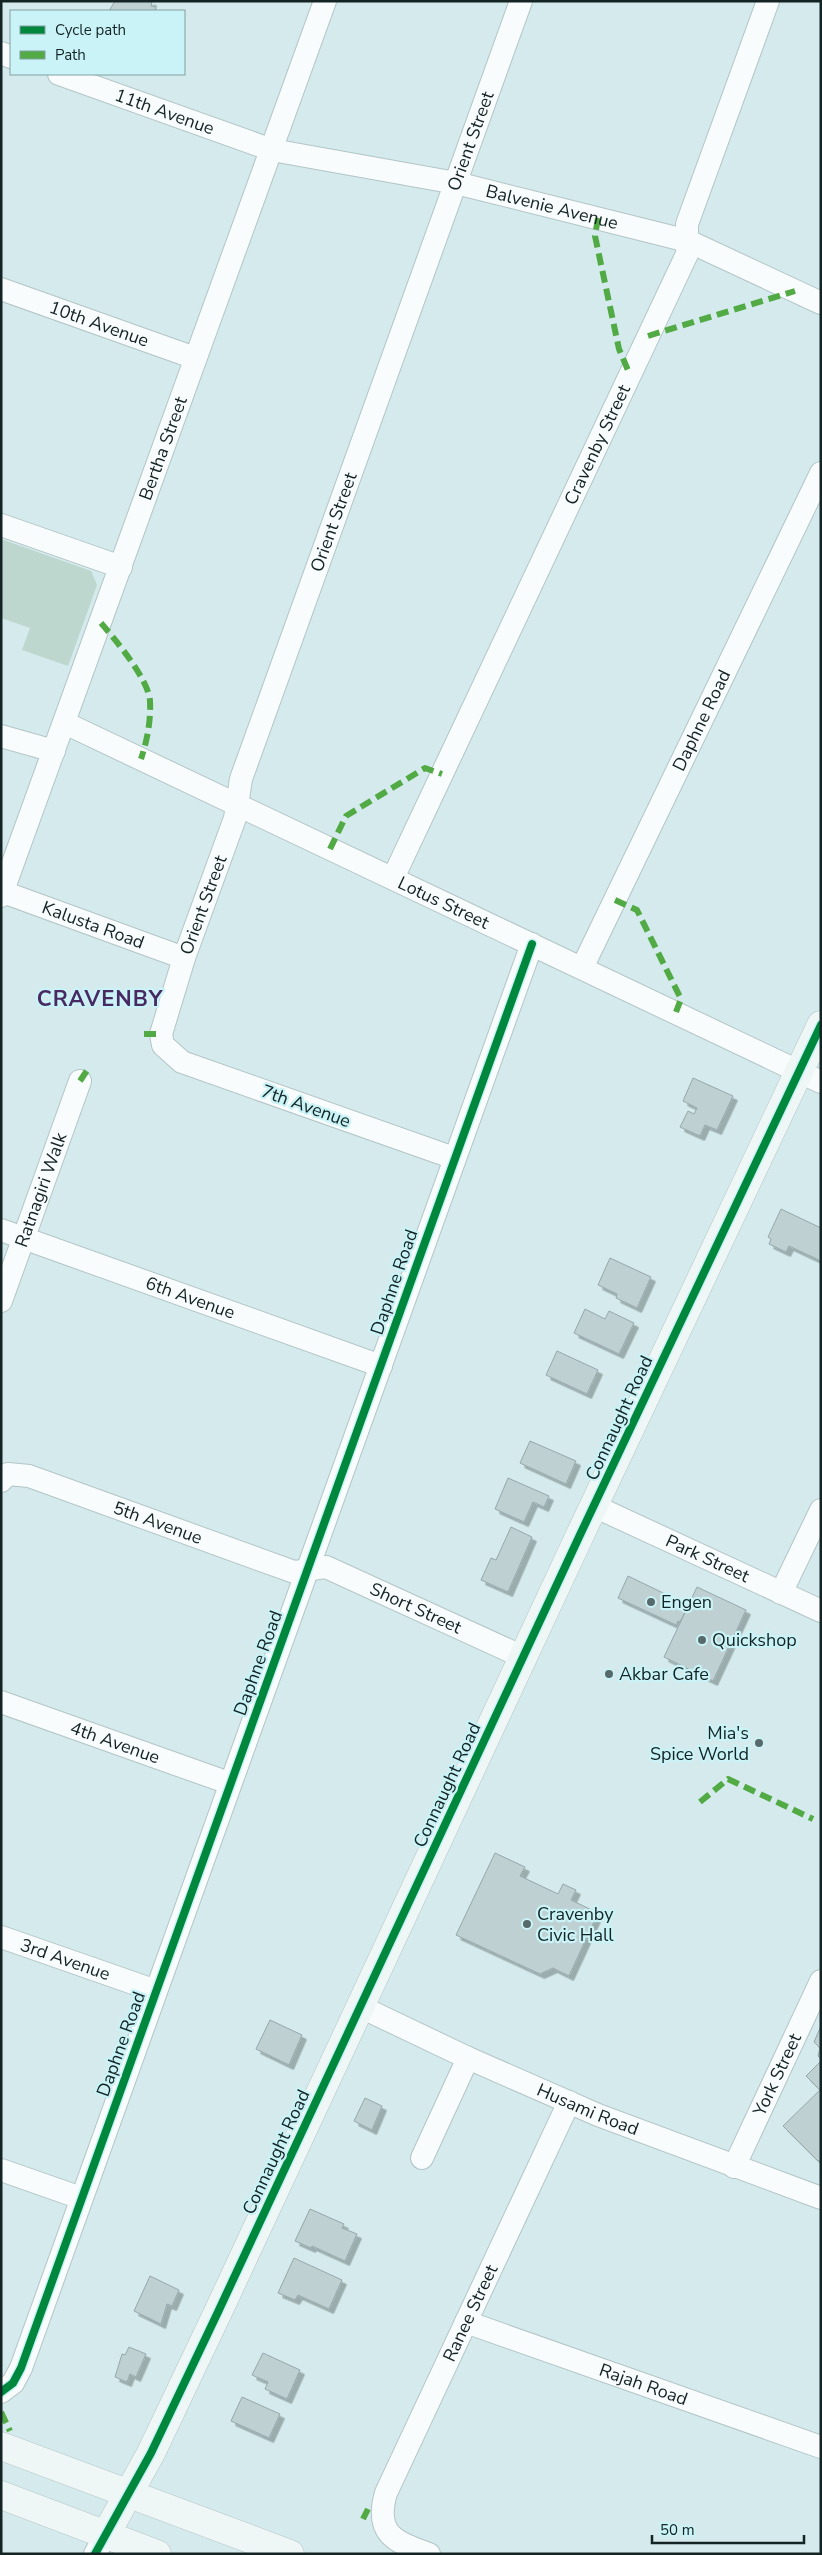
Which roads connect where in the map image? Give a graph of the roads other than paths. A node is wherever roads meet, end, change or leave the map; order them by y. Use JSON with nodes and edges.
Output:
{"nodes":[{"id":1,"x":325,"y":1,"type":"edge"},
{"id":2,"x":521,"y":1,"type":"edge"},
{"id":3,"x":768,"y":1,"type":"edge"},
{"id":4,"x":62,"y":75,"type":"edge"},
{"id":5,"x":272,"y":150,"type":"junction"},
{"id":6,"x":456,"y":183,"type":"junction"},
{"id":7,"x":688,"y":241,"type":"junction"},
{"id":8,"x":1,"y":289,"type":"edge"},
{"id":9,"x":821,"y":303,"type":"edge"},
{"id":10,"x":195,"y":358,"type":"junction"},
{"id":11,"x":821,"y":473,"type":"edge"},
{"id":12,"x":1,"y":525,"type":"edge"},
{"id":13,"x":121,"y":567,"type":"junction"},
{"id":14,"x":65,"y":723,"type":"junction"},
{"id":15,"x":1,"y":736,"type":"edge"},
{"id":16,"x":54,"y":751,"type":"junction"},
{"id":17,"x":236,"y":804,"type":"junction"},
{"id":18,"x":393,"y":878,"type":"junction"},
{"id":19,"x":2,"y":894,"type":"edge"},
{"id":20,"x":532,"y":944,"type":"junction"},
{"id":21,"x":184,"y":958,"type":"junction"},
{"id":22,"x":582,"y":968,"type":"junction"},
{"id":23,"x":821,"y":1025,"type":"edge"},
{"id":24,"x":163,"y":1046,"type":"joint"},
{"id":25,"x":810,"y":1077,"type":"edge"},
{"id":26,"x":80,"y":1081,"type":"dead end"},
{"id":27,"x":454,"y":1158,"type":"junction"},
{"id":28,"x":1,"y":1230,"type":"edge"},
{"id":29,"x":24,"y":1238,"type":"junction"},
{"id":30,"x":1,"y":1301,"type":"edge"},
{"id":31,"x":380,"y":1366,"type":"junction"},
{"id":32,"x":4,"y":1477,"type":"edge"},
{"id":33,"x":594,"y":1506,"type":"junction"},
{"id":34,"x":821,"y":1510,"type":"edge"},
{"id":35,"x":306,"y":1570,"type":"junction"},
{"id":36,"x":781,"y":1593,"type":"junction"},
{"id":37,"x":821,"y":1611,"type":"edge"},
{"id":38,"x":523,"y":1657,"type":"junction"},
{"id":39,"x":1,"y":1702,"type":"edge"},
{"id":40,"x":229,"y":1783,"type":"junction"},
{"id":41,"x":1,"y":1937,"type":"edge"},
{"id":42,"x":821,"y":1981,"type":"edge"},
{"id":43,"x":156,"y":1991,"type":"junction"},
{"id":44,"x":360,"y":2007,"type":"junction"},
{"id":45,"x":468,"y":2058,"type":"junction"},
{"id":46,"x":568,"y":2102,"type":"junction"},
{"id":47,"x":422,"y":2158,"type":"dead end"},
{"id":48,"x":734,"y":2167,"type":"junction"},
{"id":49,"x":1,"y":2170,"type":"edge"},
{"id":50,"x":80,"y":2198,"type":"junction"},
{"id":51,"x":821,"y":2198,"type":"edge"},
{"id":52,"x":466,"y":2322,"type":"junction"},
{"id":53,"x":4,"y":2390,"type":"edge"},
{"id":54,"x":1,"y":2446,"type":"edge"},
{"id":55,"x":821,"y":2447,"type":"edge"},
{"id":56,"x":129,"y":2493,"type":"junction"},
{"id":57,"x":1,"y":2495,"type":"edge"},
{"id":58,"x":100,"y":2544,"type":"edge"},
{"id":59,"x":157,"y":2554,"type":"edge"},
{"id":60,"x":290,"y":2554,"type":"edge"},
{"id":61,"x":429,"y":2554,"type":"edge"}],
"edges":[{"from":1,"to":5,"type":"street","name":"Bertha Street"},
{"from":2,"to":6,"type":"street","name":"Orient Street"},
{"from":3,"to":7,"type":"street","name":"Cravenby Street"},
{"from":4,"to":5,"type":"street","name":"11th Avenue"},
{"from":5,"to":6,"type":"street","name":"Balvenie Avenue"},
{"from":5,"to":10,"type":"street","name":"Bertha Street"},
{"from":6,"to":7,"type":"street","name":"Balvenie Avenue"},
{"from":6,"to":17,"type":"street","name":"Orient Street"},
{"from":7,"to":9,"type":"street","name":"Balvenie Avenue"},
{"from":7,"to":18,"type":"street","name":"Cravenby Street"},
{"from":8,"to":10,"type":"street","name":"10th Avenue"},
{"from":10,"to":13,"type":"street","name":"Bertha Street"},
{"from":11,"to":22,"type":"street","name":"Daphne Road"},
{"from":12,"to":13,"type":"street"},
{"from":13,"to":14,"type":"street","name":"Bertha Street"},
{"from":14,"to":16,"type":"street","name":"Bertha Street"},
{"from":14,"to":17,"type":"street","name":"Lotus Street"},
{"from":15,"to":16,"type":"street"},
{"from":16,"to":19,"type":"street","name":"Bertha Street"},
{"from":17,"to":18,"type":"street","name":"Lotus Street"},
{"from":17,"to":21,"type":"street","name":"Orient Street"},
{"from":18,"to":20,"type":"street","name":"Lotus Street"},
{"from":19,"to":21,"type":"street","name":"Kalusta Road"},
{"from":20,"to":22,"type":"street","name":"Lotus Street"},
{"from":20,"to":27,"type":"street","name":"Daphne Road"},
{"from":21,"to":24,"type":"street","name":"Orient Street"},
{"from":22,"to":25,"type":"street","name":"Lotus Street"},
{"from":23,"to":25,"type":"street","name":"Connaught Road"},
{"from":24,"to":27,"type":"street","name":"7th Avenue"},
{"from":25,"to":33,"type":"street","name":"Connaught Road"},
{"from":26,"to":29,"type":"street","name":"Ratnagiri Walk"},
{"from":27,"to":31,"type":"street","name":"Daphne Road"},
{"from":28,"to":29,"type":"street","name":"6th Avenue"},
{"from":29,"to":30,"type":"street","name":"Ratnagiri Walk"},
{"from":29,"to":31,"type":"street","name":"6th Avenue"},
{"from":31,"to":35,"type":"street","name":"Daphne Road"},
{"from":32,"to":35,"type":"street","name":"5th Avenue"},
{"from":33,"to":36,"type":"street","name":"Park Street"},
{"from":33,"to":38,"type":"street","name":"Connaught Road"},
{"from":34,"to":36,"type":"street"},
{"from":35,"to":38,"type":"street","name":"Short Street"},
{"from":35,"to":40,"type":"street","name":"Daphne Road"},
{"from":36,"to":37,"type":"street","name":"Park Street"},
{"from":38,"to":44,"type":"street","name":"Connaught Road"},
{"from":39,"to":40,"type":"street","name":"4th Avenue"},
{"from":40,"to":43,"type":"street","name":"Daphne Road"},
{"from":41,"to":43,"type":"street","name":"3rd Avenue"},
{"from":42,"to":48,"type":"street","name":"York Street"},
{"from":43,"to":50,"type":"street","name":"Daphne Road"},
{"from":44,"to":45,"type":"street","name":"Husami Road"},
{"from":44,"to":56,"type":"street","name":"Connaught Road"},
{"from":45,"to":46,"type":"street","name":"Husami Road"},
{"from":45,"to":47,"type":"street"},
{"from":46,"to":48,"type":"street","name":"Husami Road"},
{"from":46,"to":52,"type":"street","name":"Ranee Street"},
{"from":48,"to":51,"type":"street","name":"Husami Road"},
{"from":49,"to":50,"type":"street"},
{"from":50,"to":53,"type":"street","name":"Daphne Road"},
{"from":52,"to":55,"type":"street","name":"Rajah Road"},
{"from":52,"to":61,"type":"street","name":"Ranee Street"},
{"from":54,"to":56,"type":"street"},
{"from":56,"to":58,"type":"street","name":"Connaught Road"},
{"from":56,"to":60,"type":"street"},
{"from":57,"to":58,"type":"street"},
{"from":58,"to":59,"type":"street"}]}
